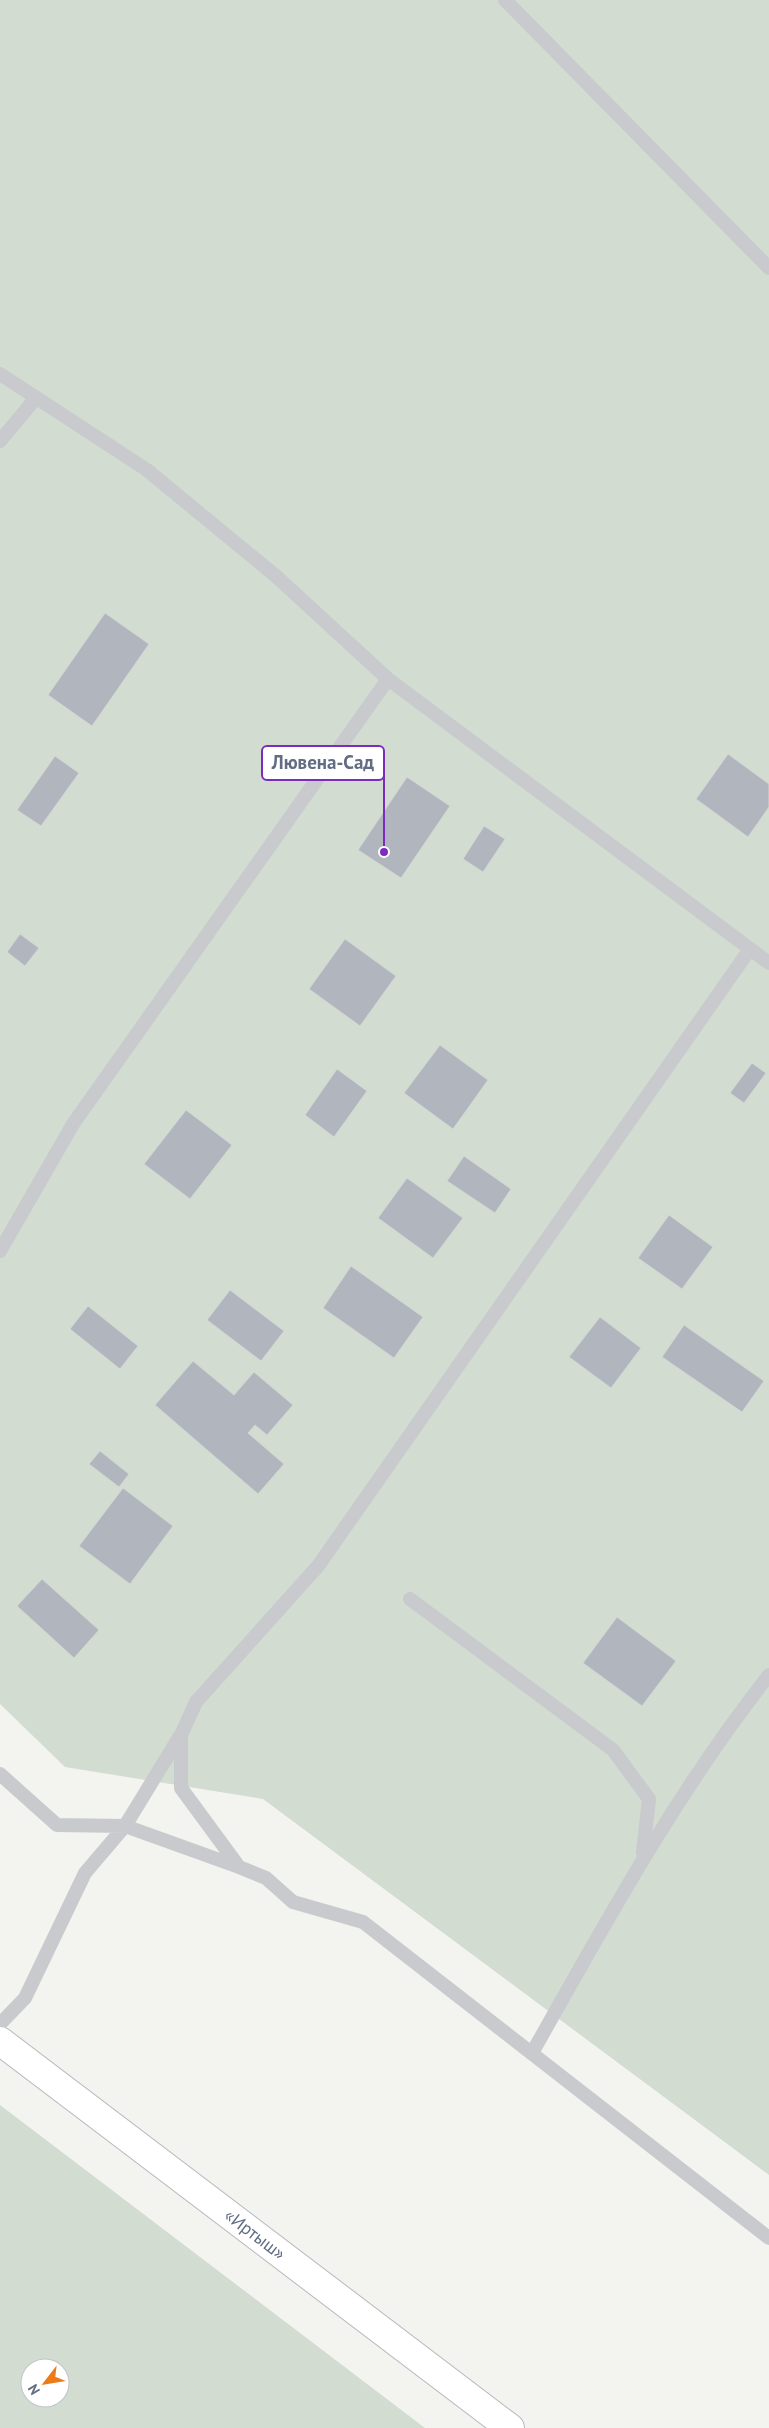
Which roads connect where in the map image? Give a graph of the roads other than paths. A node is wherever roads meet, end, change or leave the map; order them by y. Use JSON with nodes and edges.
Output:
{"nodes":[{"id":1,"x":505,"y":0,"type":"edge"},
{"id":2,"x":769,"y":268,"type":"edge"},
{"id":3,"x":0,"y":374,"type":"edge"},
{"id":4,"x":36,"y":398,"type":"junction"},
{"id":5,"x":0,"y":441,"type":"edge"},
{"id":6,"x":388,"y":679,"type":"junction"},
{"id":7,"x":750,"y":948,"type":"junction"},
{"id":8,"x":769,"y":963,"type":"edge"},
{"id":9,"x":0,"y":1251,"type":"edge"},
{"id":10,"x":410,"y":1599,"type":"dead end"},
{"id":11,"x":769,"y":1675,"type":"edge"},
{"id":12,"x":181,"y":1735,"type":"junction"},
{"id":13,"x":0,"y":1774,"type":"edge"},
{"id":14,"x":125,"y":1826,"type":"junction"},
{"id":15,"x":643,"y":1856,"type":"junction"},
{"id":16,"x":239,"y":1866,"type":"junction"},
{"id":17,"x":0,"y":2024,"type":"edge"},
{"id":18,"x":0,"y":2041,"type":"edge"},
{"id":19,"x":532,"y":2052,"type":"junction"},
{"id":20,"x":769,"y":2238,"type":"edge"},
{"id":21,"x":510,"y":2428,"type":"edge"}],
"edges":[{"from":1,"to":2,"type":"lane"},
{"from":3,"to":4,"type":"lane"},
{"from":4,"to":5,"type":"lane"},
{"from":4,"to":6,"type":"lane"},
{"from":6,"to":7,"type":"lane"},
{"from":6,"to":9,"type":"lane"},
{"from":7,"to":8,"type":"lane"},
{"from":7,"to":12,"type":"lane"},
{"from":10,"to":15,"type":"lane"},
{"from":11,"to":15,"type":"lane"},
{"from":12,"to":14,"type":"lane"},
{"from":12,"to":16,"type":"lane"},
{"from":13,"to":14,"type":"lane"},
{"from":14,"to":16,"type":"lane"},
{"from":14,"to":17,"type":"lane"},
{"from":15,"to":19,"type":"lane"},
{"from":16,"to":19,"type":"lane"},
{"from":18,"to":21,"type":"highway","name":"«Иртыш»"},
{"from":19,"to":20,"type":"lane"}]}
